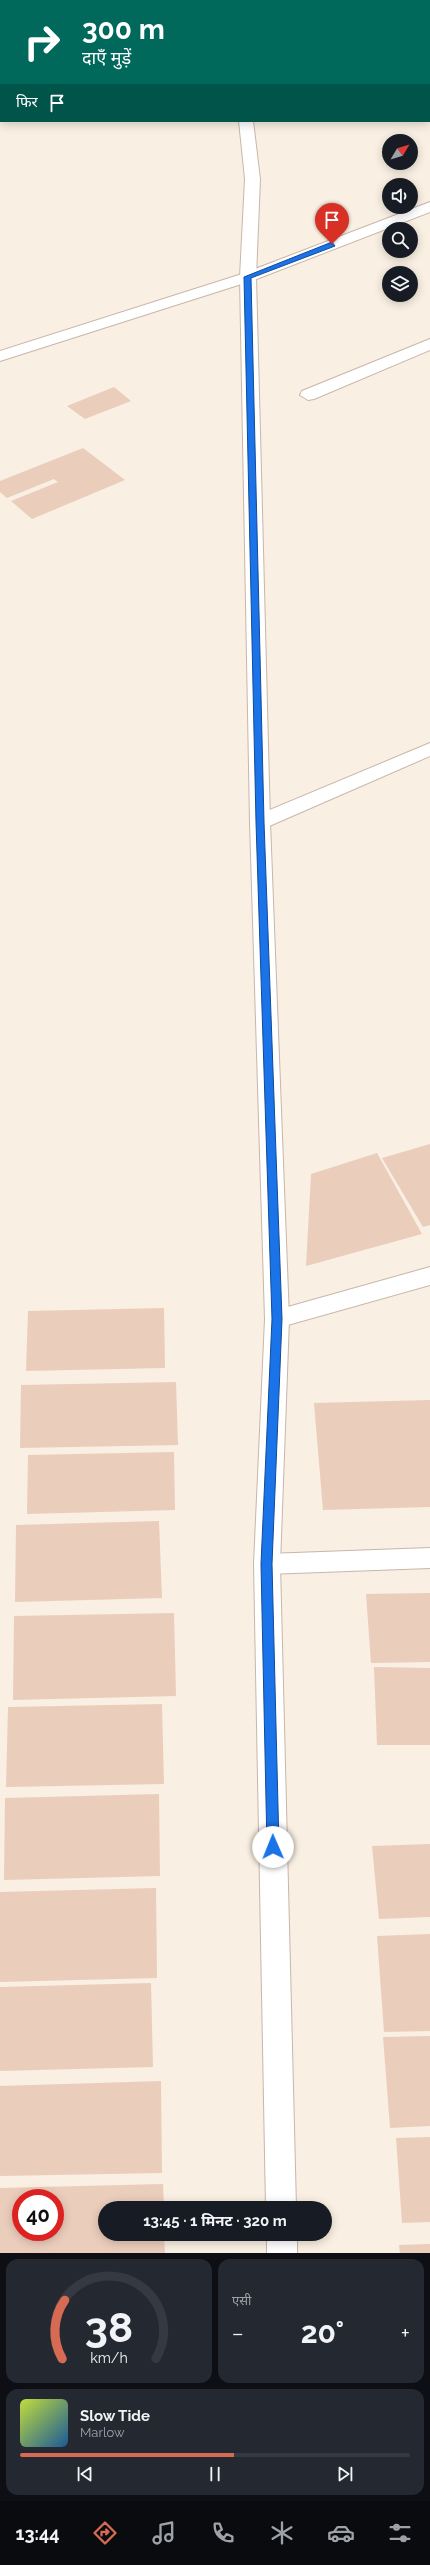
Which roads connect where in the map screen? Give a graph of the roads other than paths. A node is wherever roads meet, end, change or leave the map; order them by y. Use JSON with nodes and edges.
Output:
{"nodes":[{"id":1,"x":246,"y":122,"type":"edge"},
{"id":2,"x":430,"y":207,"type":"edge"},
{"id":3,"x":248,"y":277,"type":"junction"},
{"id":4,"x":430,"y":344,"type":"edge"},
{"id":5,"x":0,"y":356,"type":"edge"},
{"id":6,"x":308,"y":395,"type":"dead end"},
{"id":7,"x":430,"y":749,"type":"edge"},
{"id":8,"x":260,"y":822,"type":"junction"},
{"id":9,"x":430,"y":1276,"type":"edge"},
{"id":10,"x":277,"y":1319,"type":"junction"},
{"id":11,"x":430,"y":1558,"type":"edge"},
{"id":12,"x":267,"y":1564,"type":"junction"},
{"id":13,"x":281,"y":2201,"type":"edge"},
{"id":14,"x":282,"y":2241,"type":"edge"},
{"id":15,"x":282,"y":2253,"type":"edge"}],
"edges":[{"from":1,"to":3,"type":"street"},
{"from":2,"to":3,"type":"street"},
{"from":3,"to":5,"type":"street"},
{"from":3,"to":8,"type":"street"},
{"from":4,"to":6,"type":"street"},
{"from":7,"to":8,"type":"street"},
{"from":8,"to":10,"type":"street"},
{"from":9,"to":10,"type":"street"},
{"from":10,"to":12,"type":"street"},
{"from":11,"to":12,"type":"street"},
{"from":12,"to":13,"type":"street"},
{"from":14,"to":15,"type":"street"}]}
